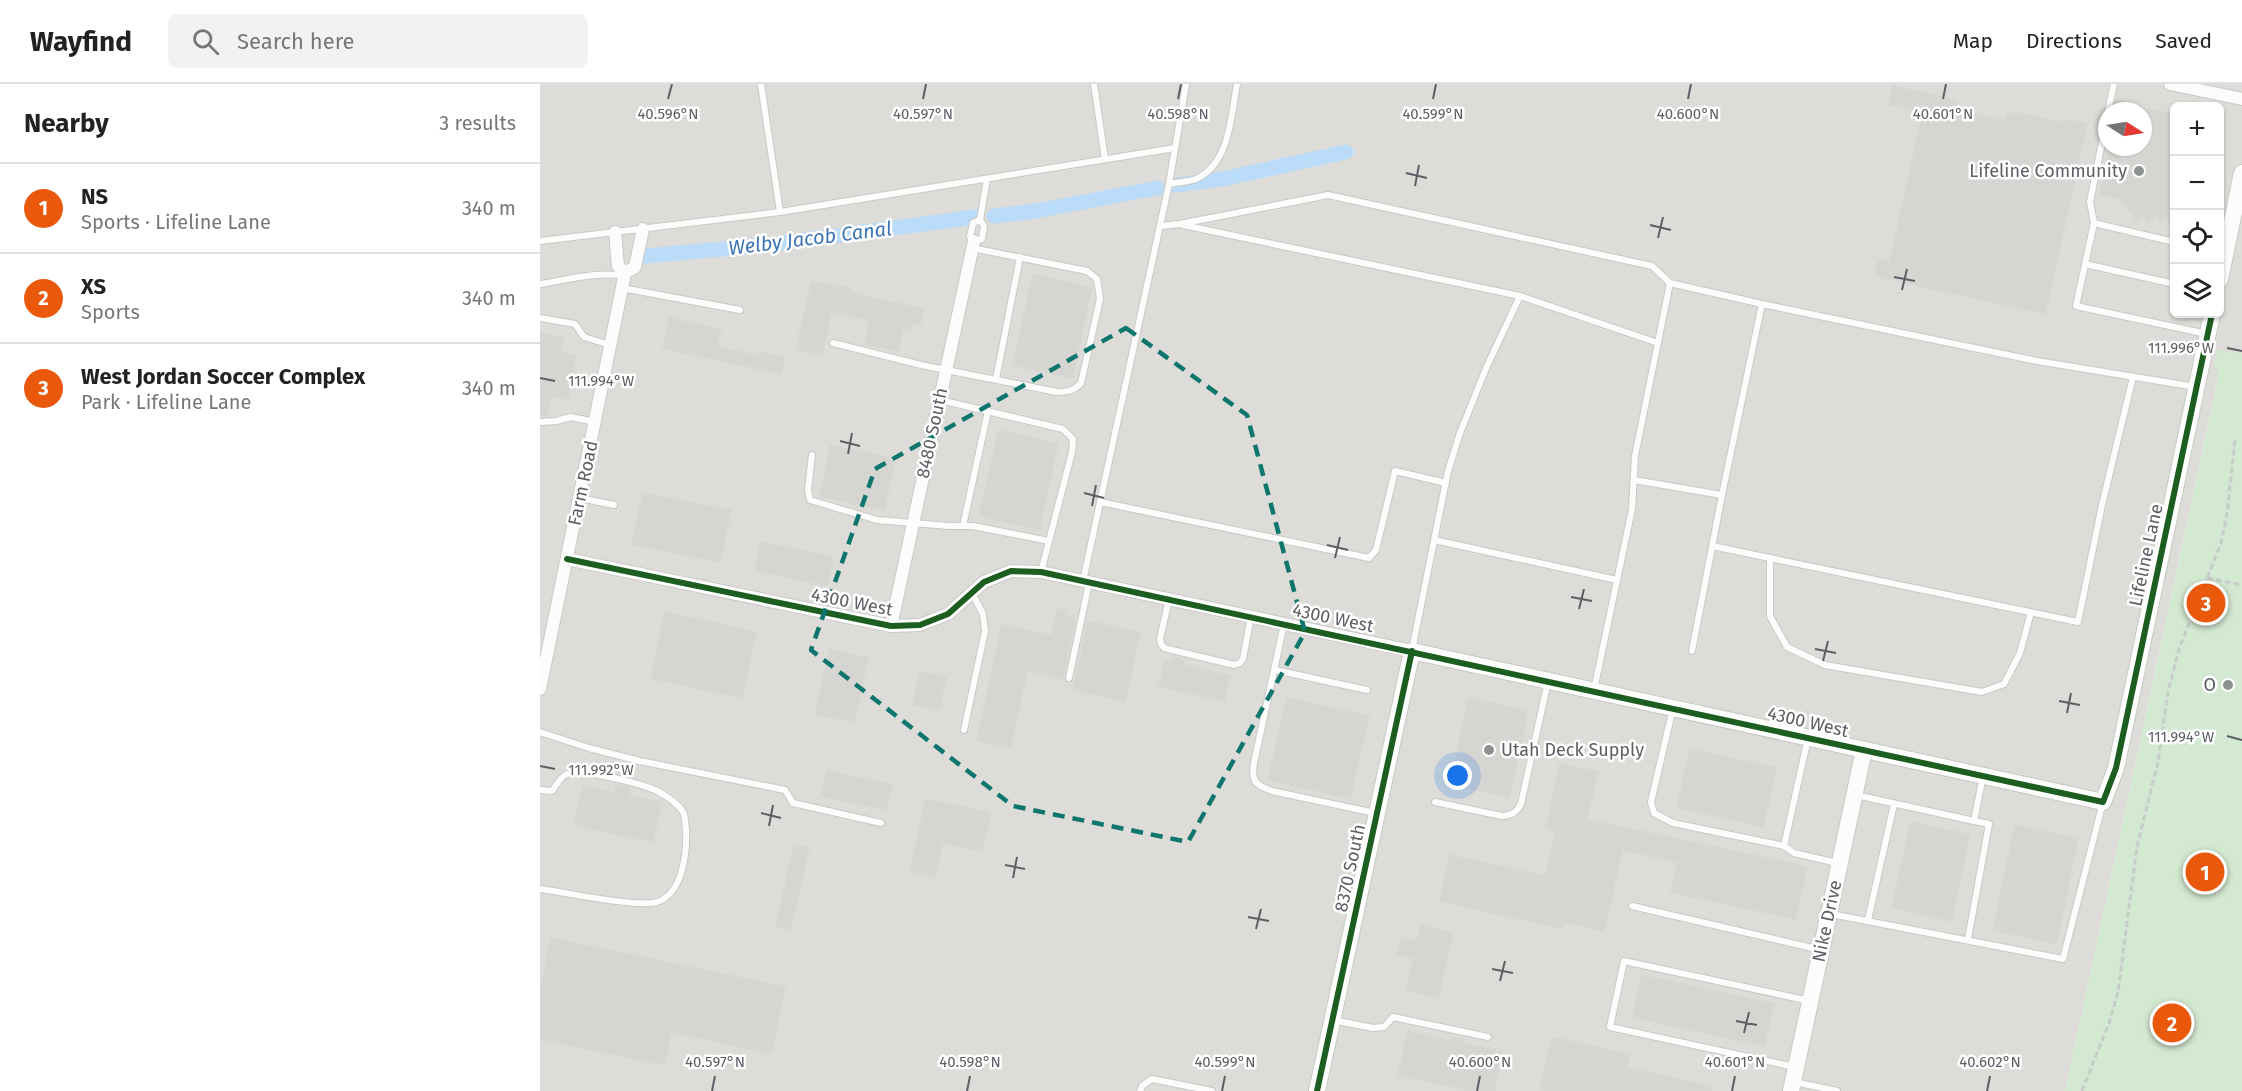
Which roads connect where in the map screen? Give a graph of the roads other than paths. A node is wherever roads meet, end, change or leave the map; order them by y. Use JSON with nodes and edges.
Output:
{"nodes":[{"id":1,"x":761,"y":84,"type":"edge"},
{"id":2,"x":1094,"y":84,"type":"edge"},
{"id":3,"x":1186,"y":84,"type":"edge"},
{"id":4,"x":1237,"y":84,"type":"edge"},
{"id":5,"x":2114,"y":84,"type":"edge"},
{"id":6,"x":2170,"y":84,"type":"edge"},
{"id":7,"x":2242,"y":99,"type":"edge"},
{"id":8,"x":2110,"y":102,"type":"edge"},
{"id":9,"x":1175,"y":148,"type":"junction"},
{"id":10,"x":2099,"y":156,"type":"edge"},
{"id":11,"x":1105,"y":159,"type":"junction"},
{"id":12,"x":2242,"y":173,"type":"edge"},
{"id":13,"x":987,"y":179,"type":"junction"},
{"id":14,"x":1169,"y":184,"type":"junction"},
{"id":15,"x":780,"y":212,"type":"junction"},
{"id":16,"x":980,"y":219,"type":"junction"},
{"id":17,"x":2094,"y":223,"type":"junction"},
{"id":18,"x":1180,"y":224,"type":"junction"},
{"id":19,"x":1160,"y":226,"type":"junction"},
{"id":20,"x":643,"y":229,"type":"junction"},
{"id":21,"x":615,"y":232,"type":"junction"},
{"id":22,"x":540,"y":241,"type":"edge"},
{"id":23,"x":2170,"y":241,"type":"edge"},
{"id":24,"x":2224,"y":244,"type":"edge"},
{"id":25,"x":973,"y":245,"type":"junction"},
{"id":26,"x":1020,"y":257,"type":"junction"},
{"id":27,"x":2085,"y":264,"type":"junction"},
{"id":28,"x":624,"y":279,"type":"junction"},
{"id":29,"x":1670,"y":283,"type":"junction"},
{"id":30,"x":2170,"y":283,"type":"edge"},
{"id":31,"x":540,"y":284,"type":"edge"},
{"id":32,"x":1520,"y":296,"type":"junction"},
{"id":33,"x":1762,"y":304,"type":"junction"},
{"id":34,"x":740,"y":310,"type":"dead end"},
{"id":35,"x":540,"y":318,"type":"edge"},
{"id":36,"x":2211,"y":318,"type":"edge"},
{"id":37,"x":2208,"y":334,"type":"junction"},
{"id":38,"x":833,"y":343,"type":"dead end"},
{"id":39,"x":1658,"y":343,"type":"junction"},
{"id":40,"x":610,"y":346,"type":"junction"},
{"id":41,"x":946,"y":368,"type":"junction"},
{"id":42,"x":2133,"y":377,"type":"junction"},
{"id":43,"x":996,"y":379,"type":"junction"},
{"id":44,"x":2197,"y":387,"type":"junction"},
{"id":45,"x":940,"y":400,"type":"junction"},
{"id":46,"x":988,"y":411,"type":"junction"},
{"id":47,"x":540,"y":422,"type":"edge"},
{"id":48,"x":596,"y":422,"type":"junction"},
{"id":49,"x":812,"y":455,"type":"dead end"},
{"id":50,"x":1634,"y":480,"type":"junction"},
{"id":51,"x":1446,"y":483,"type":"junction"},
{"id":52,"x":1722,"y":495,"type":"junction"},
{"id":53,"x":580,"y":498,"type":"junction"},
{"id":54,"x":1100,"y":502,"type":"junction"},
{"id":55,"x":614,"y":505,"type":"dead end"},
{"id":56,"x":913,"y":522,"type":"junction"},
{"id":57,"x":963,"y":526,"type":"junction"},
{"id":58,"x":1434,"y":540,"type":"junction"},
{"id":59,"x":1049,"y":541,"type":"junction"},
{"id":60,"x":1712,"y":546,"type":"junction"},
{"id":61,"x":567,"y":559,"type":"junction"},
{"id":62,"x":1770,"y":559,"type":"junction"},
{"id":63,"x":1041,"y":572,"type":"junction"},
{"id":64,"x":1617,"y":579,"type":"junction"},
{"id":65,"x":1086,"y":581,"type":"junction"},
{"id":66,"x":972,"y":592,"type":"junction"},
{"id":67,"x":1169,"y":599,"type":"junction"},
{"id":68,"x":2031,"y":612,"type":"junction"},
{"id":69,"x":1251,"y":616,"type":"junction"},
{"id":70,"x":1284,"y":623,"type":"junction"},
{"id":71,"x":891,"y":626,"type":"junction"},
{"id":72,"x":1412,"y":651,"type":"junction"},
{"id":73,"x":1692,"y":651,"type":"dead end"},
{"id":74,"x":1275,"y":670,"type":"junction"},
{"id":75,"x":1069,"y":678,"type":"dead end"},
{"id":76,"x":1548,"y":681,"type":"junction"},
{"id":77,"x":540,"y":689,"type":"edge"},
{"id":78,"x":1367,"y":690,"type":"dead end"},
{"id":79,"x":1594,"y":691,"type":"junction"},
{"id":80,"x":1673,"y":708,"type":"junction"},
{"id":81,"x":964,"y":730,"type":"dead end"},
{"id":82,"x":540,"y":732,"type":"edge"},
{"id":83,"x":1808,"y":738,"type":"junction"},
{"id":84,"x":1864,"y":750,"type":"junction"},
{"id":85,"x":1983,"y":776,"type":"junction"},
{"id":86,"x":540,"y":790,"type":"edge"},
{"id":87,"x":1854,"y":795,"type":"junction"},
{"id":88,"x":1435,"y":802,"type":"dead end"},
{"id":89,"x":2103,"y":802,"type":"junction"},
{"id":90,"x":1894,"y":804,"type":"junction"},
{"id":91,"x":1377,"y":813,"type":"junction"},
{"id":92,"x":1974,"y":821,"type":"junction"},
{"id":93,"x":881,"y":823,"type":"dead end"},
{"id":94,"x":1784,"y":846,"type":"junction"},
{"id":95,"x":1840,"y":864,"type":"junction"},
{"id":96,"x":540,"y":888,"type":"edge"},
{"id":97,"x":1632,"y":906,"type":"dead end"},
{"id":98,"x":1829,"y":913,"type":"junction"},
{"id":99,"x":1868,"y":920,"type":"junction"},
{"id":100,"x":1968,"y":939,"type":"junction"},
{"id":101,"x":1821,"y":950,"type":"junction"},
{"id":102,"x":1810,"y":1001,"type":"junction"},
{"id":103,"x":1332,"y":1020,"type":"junction"},
{"id":104,"x":1488,"y":1037,"type":"dead end"},
{"id":105,"x":1794,"y":1080,"type":"edge"},
{"id":106,"x":1140,"y":1091,"type":"edge"},
{"id":107,"x":1212,"y":1091,"type":"edge"},
{"id":108,"x":1320,"y":1091,"type":"edge"},
{"id":109,"x":1837,"y":1091,"type":"edge"}],
"edges":[{"from":1,"to":15,"type":"lane"},
{"from":2,"to":11,"type":"lane"},
{"from":3,"to":9,"type":"lane"},
{"from":4,"to":14,"type":"lane"},
{"from":5,"to":8,"type":"lane"},
{"from":6,"to":7,"type":"street"},
{"from":9,"to":11,"type":"lane"},
{"from":9,"to":14,"type":"lane"},
{"from":10,"to":17,"type":"lane"},
{"from":11,"to":13,"type":"lane"},
{"from":12,"to":24,"type":"street"},
{"from":13,"to":15,"type":"lane"},
{"from":13,"to":16,"type":"lane"},
{"from":14,"to":19,"type":"lane"},
{"from":15,"to":20,"type":"lane"},
{"from":16,"to":25,"type":"lane"},
{"from":16,"to":25,"type":"lane"},
{"from":17,"to":23,"type":"lane"},
{"from":17,"to":27,"type":"lane"},
{"from":18,"to":19,"type":"lane"},
{"from":18,"to":29,"type":"lane"},
{"from":18,"to":32,"type":"lane"},
{"from":19,"to":54,"type":"lane"},
{"from":20,"to":21,"type":"lane"},
{"from":20,"to":28,"type":"street"},
{"from":21,"to":22,"type":"lane"},
{"from":21,"to":28,"type":"street"},
{"from":25,"to":26,"type":"lane"},
{"from":25,"to":41,"type":"street","name":"8480 South"},
{"from":26,"to":43,"type":"lane"},
{"from":26,"to":43,"type":"lane"},
{"from":27,"to":30,"type":"lane"},
{"from":27,"to":37,"type":"lane"},
{"from":28,"to":31,"type":"lane"},
{"from":28,"to":34,"type":"lane"},
{"from":28,"to":40,"type":"street","name":"Farm Road"},
{"from":29,"to":33,"type":"lane"},
{"from":29,"to":39,"type":"lane"},
{"from":32,"to":39,"type":"lane"},
{"from":32,"to":51,"type":"lane"},
{"from":33,"to":42,"type":"lane"},
{"from":33,"to":52,"type":"lane"},
{"from":35,"to":40,"type":"lane"},
{"from":36,"to":37,"type":"street","name":"Lifeline Lane"},
{"from":37,"to":44,"type":"street","name":"Lifeline Lane"},
{"from":38,"to":41,"type":"lane"},
{"from":39,"to":50,"type":"lane"},
{"from":40,"to":48,"type":"street","name":"Farm Road"},
{"from":41,"to":43,"type":"lane"},
{"from":41,"to":45,"type":"street","name":"8480 South"},
{"from":42,"to":44,"type":"lane"},
{"from":42,"to":68,"type":"lane"},
{"from":44,"to":89,"type":"street","name":"Lifeline Lane"},
{"from":45,"to":46,"type":"lane"},
{"from":45,"to":56,"type":"street","name":"8480 South"},
{"from":46,"to":57,"type":"lane"},
{"from":46,"to":59,"type":"lane"},
{"from":47,"to":48,"type":"lane"},
{"from":48,"to":53,"type":"street","name":"Farm Road"},
{"from":49,"to":56,"type":"lane"},
{"from":50,"to":52,"type":"lane"},
{"from":50,"to":64,"type":"lane"},
{"from":51,"to":54,"type":"lane"},
{"from":51,"to":58,"type":"lane"},
{"from":52,"to":60,"type":"lane"},
{"from":53,"to":55,"type":"lane"},
{"from":53,"to":61,"type":"street","name":"Farm Road"},
{"from":54,"to":65,"type":"lane"},
{"from":56,"to":57,"type":"lane"},
{"from":56,"to":71,"type":"street","name":"8480 South"},
{"from":57,"to":59,"type":"lane"},
{"from":58,"to":64,"type":"lane"},
{"from":58,"to":72,"type":"lane"},
{"from":59,"to":63,"type":"lane"},
{"from":60,"to":62,"type":"lane"},
{"from":60,"to":73,"type":"lane"},
{"from":61,"to":71,"type":"street","name":"4300 West"},
{"from":61,"to":77,"type":"street","name":"Farm Road"},
{"from":62,"to":68,"type":"lane"},
{"from":62,"to":68,"type":"lane"},
{"from":63,"to":65,"type":"street","name":"4300 West"},
{"from":63,"to":66,"type":"street","name":"4300 West"},
{"from":64,"to":79,"type":"lane"},
{"from":65,"to":67,"type":"street","name":"4300 West"},
{"from":65,"to":75,"type":"lane"},
{"from":66,"to":71,"type":"street","name":"4300 West"},
{"from":66,"to":81,"type":"lane"},
{"from":67,"to":69,"type":"street","name":"4300 West"},
{"from":67,"to":69,"type":"lane"},
{"from":69,"to":70,"type":"street","name":"4300 West"},
{"from":70,"to":72,"type":"street","name":"4300 West"},
{"from":70,"to":74,"type":"lane"},
{"from":72,"to":76,"type":"street","name":"4300 West"},
{"from":72,"to":91,"type":"street","name":"8370 South"},
{"from":74,"to":78,"type":"lane"},
{"from":74,"to":91,"type":"lane"},
{"from":76,"to":79,"type":"street","name":"4300 West"},
{"from":76,"to":88,"type":"lane"},
{"from":79,"to":80,"type":"street","name":"4300 West"},
{"from":80,"to":83,"type":"street","name":"4300 West"},
{"from":80,"to":94,"type":"lane"},
{"from":82,"to":93,"type":"lane"},
{"from":83,"to":84,"type":"street","name":"4300 West"},
{"from":83,"to":94,"type":"lane"},
{"from":84,"to":85,"type":"street","name":"4300 West"},
{"from":84,"to":87,"type":"street","name":"Nike Drive"},
{"from":85,"to":89,"type":"street","name":"4300 West"},
{"from":85,"to":92,"type":"lane"},
{"from":86,"to":96,"type":"lane"},
{"from":87,"to":90,"type":"lane"},
{"from":87,"to":95,"type":"street","name":"Nike Drive"},
{"from":89,"to":100,"type":"lane"},
{"from":90,"to":92,"type":"lane"},
{"from":90,"to":99,"type":"lane"},
{"from":91,"to":103,"type":"street","name":"8370 South"},
{"from":92,"to":100,"type":"lane"},
{"from":94,"to":95,"type":"lane"},
{"from":95,"to":98,"type":"street","name":"Nike Drive"},
{"from":97,"to":101,"type":"lane"},
{"from":98,"to":99,"type":"lane"},
{"from":98,"to":101,"type":"street","name":"Nike Drive"},
{"from":99,"to":100,"type":"lane"},
{"from":101,"to":102,"type":"street","name":"Nike Drive"},
{"from":102,"to":105,"type":"street","name":"Nike Drive"},
{"from":102,"to":105,"type":"lane"},
{"from":103,"to":104,"type":"lane"},
{"from":103,"to":108,"type":"street","name":"8370 South"},
{"from":105,"to":109,"type":"lane"},
{"from":106,"to":107,"type":"lane"}]}
